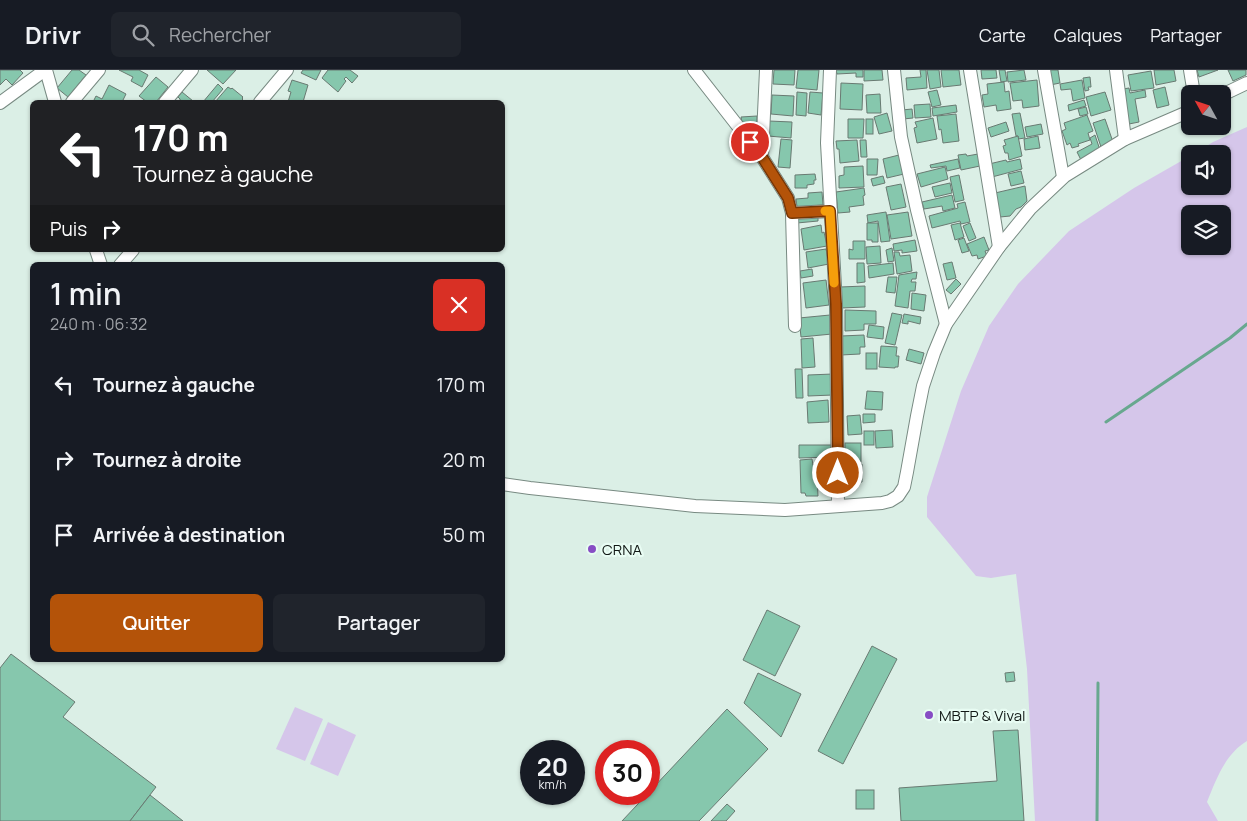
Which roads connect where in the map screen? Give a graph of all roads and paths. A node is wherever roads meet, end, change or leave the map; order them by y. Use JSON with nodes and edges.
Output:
{"nodes":[{"id":1,"x":46,"y":70,"type":"edge"},
{"id":2,"x":99,"y":70,"type":"edge"},
{"id":3,"x":192,"y":70,"type":"edge"},
{"id":4,"x":287,"y":70,"type":"edge"},
{"id":5,"x":694,"y":70,"type":"edge"},
{"id":6,"x":766,"y":70,"type":"edge"},
{"id":7,"x":830,"y":70,"type":"edge"},
{"id":8,"x":894,"y":70,"type":"edge"},
{"id":9,"x":970,"y":70,"type":"edge"},
{"id":10,"x":1044,"y":70,"type":"edge"},
{"id":11,"x":1116,"y":70,"type":"edge"},
{"id":12,"x":1190,"y":70,"type":"edge"},
{"id":13,"x":1247,"y":83,"type":"edge"},
{"id":14,"x":1192,"y":85,"type":"edge"},
{"id":15,"x":1231,"y":91,"type":"edge"},
{"id":16,"x":2,"y":99,"type":"edge"},
{"id":17,"x":54,"y":100,"type":"edge"},
{"id":18,"x":74,"y":100,"type":"edge"},
{"id":19,"x":167,"y":100,"type":"edge"},
{"id":20,"x":262,"y":100,"type":"edge"},
{"id":21,"x":1181,"y":115,"type":"edge"},
{"id":22,"x":1125,"y":139,"type":"junction"},
{"id":23,"x":762,"y":157,"type":"junction"},
{"id":24,"x":1063,"y":177,"type":"junction"},
{"id":25,"x":830,"y":211,"type":"junction"},
{"id":26,"x":792,"y":213,"type":"junction"},
{"id":27,"x":999,"y":247,"type":"junction"},
{"id":28,"x":131,"y":252,"type":"edge"},
{"id":29,"x":123,"y":262,"type":"edge"},
{"id":30,"x":946,"y":324,"type":"junction"},
{"id":31,"x":794,"y":326,"type":"dead end"},
{"id":32,"x":505,"y":484,"type":"edge"},
{"id":33,"x":838,"y":506,"type":"junction"}],
"edges":[{"from":1,"to":16,"type":"street"},
{"from":1,"to":17,"type":"street"},
{"from":2,"to":18,"type":"street"},
{"from":3,"to":19,"type":"street"},
{"from":4,"to":20,"type":"street"},
{"from":5,"to":23,"type":"street"},
{"from":6,"to":23,"type":"street"},
{"from":7,"to":25,"type":"street"},
{"from":8,"to":30,"type":"street"},
{"from":9,"to":27,"type":"street"},
{"from":10,"to":24,"type":"street"},
{"from":11,"to":22,"type":"street"},
{"from":12,"to":14,"type":"street"},
{"from":13,"to":15,"type":"street"},
{"from":21,"to":22,"type":"street"},
{"from":22,"to":24,"type":"street"},
{"from":23,"to":26,"type":"street"},
{"from":24,"to":27,"type":"street"},
{"from":25,"to":26,"type":"street"},
{"from":25,"to":33,"type":"street"},
{"from":26,"to":31,"type":"street"},
{"from":27,"to":30,"type":"street"},
{"from":28,"to":29,"type":"street"},
{"from":30,"to":33,"type":"street"},
{"from":32,"to":33,"type":"street"}]}
